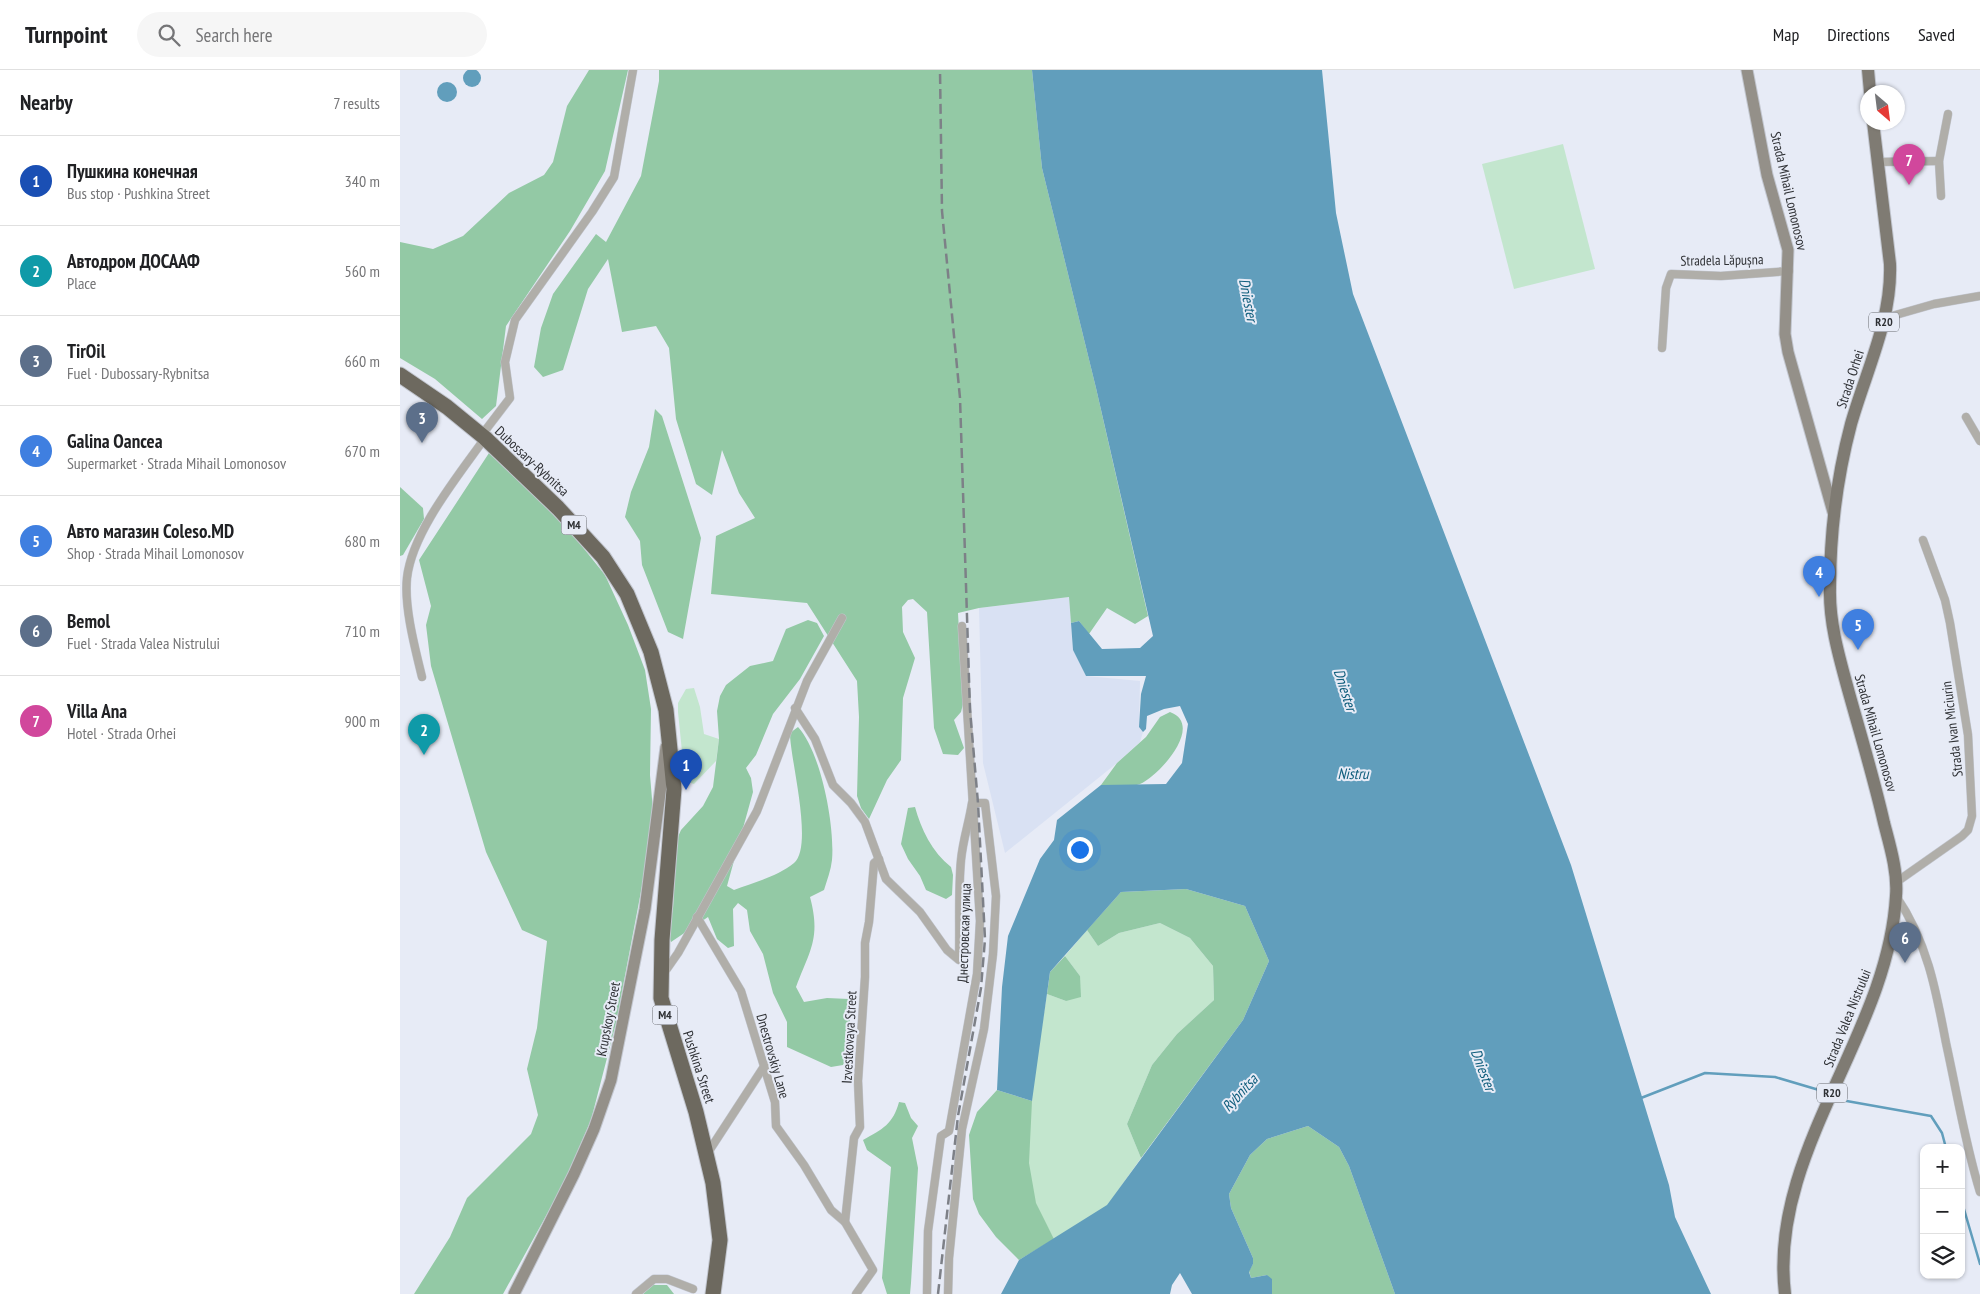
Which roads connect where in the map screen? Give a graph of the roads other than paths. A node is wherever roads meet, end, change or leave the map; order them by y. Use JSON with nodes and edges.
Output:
{"nodes":[{"id":1,"x":633,"y":70,"type":"edge"},
{"id":2,"x":1748,"y":70,"type":"edge"},
{"id":3,"x":1868,"y":70,"type":"edge"},
{"id":4,"x":1869,"y":85,"type":"edge"},
{"id":5,"x":1948,"y":114,"type":"dead end"},
{"id":6,"x":1874,"y":130,"type":"edge"},
{"id":7,"x":1939,"y":161,"type":"junction"},
{"id":8,"x":1877,"y":162,"type":"junction"},
{"id":9,"x":1941,"y":196,"type":"dead end"},
{"id":10,"x":1789,"y":271,"type":"junction"},
{"id":11,"x":1980,"y":296,"type":"edge"},
{"id":12,"x":1885,"y":318,"type":"junction"},
{"id":13,"x":1662,"y":348,"type":"dead end"},
{"id":14,"x":400,"y":375,"type":"edge"},
{"id":15,"x":1966,"y":417,"type":"dead end"},
{"id":16,"x":483,"y":437,"type":"junction"},
{"id":17,"x":1980,"y":441,"type":"edge"},
{"id":18,"x":1834,"y":516,"type":"junction"},
{"id":19,"x":1923,"y":540,"type":"dead end"},
{"id":20,"x":842,"y":618,"type":"dead end"},
{"id":21,"x":962,"y":626,"type":"dead end"},
{"id":22,"x":422,"y":677,"type":"dead end"},
{"id":23,"x":795,"y":708,"type":"junction"},
{"id":24,"x":668,"y":731,"type":"junction"},
{"id":25,"x":972,"y":803,"type":"junction"},
{"id":26,"x":879,"y":859,"type":"junction"},
{"id":27,"x":1896,"y":889,"type":"junction"},
{"id":28,"x":697,"y":917,"type":"junction"},
{"id":29,"x":660,"y":978,"type":"junction"},
{"id":30,"x":765,"y":1065,"type":"junction"},
{"id":31,"x":707,"y":1154,"type":"junction"},
{"id":32,"x":1980,"y":1192,"type":"edge"},
{"id":33,"x":845,"y":1222,"type":"junction"},
{"id":34,"x":693,"y":1289,"type":"dead end"},
{"id":35,"x":514,"y":1294,"type":"edge"},
{"id":36,"x":636,"y":1294,"type":"edge"},
{"id":37,"x":713,"y":1294,"type":"edge"},
{"id":38,"x":856,"y":1294,"type":"edge"},
{"id":39,"x":927,"y":1294,"type":"edge"},
{"id":40,"x":948,"y":1294,"type":"edge"},
{"id":41,"x":1785,"y":1294,"type":"edge"}],
"edges":[{"from":1,"to":16,"type":"street"},
{"from":2,"to":10,"type":"street","name":"Strada Mihail Lomonosov"},
{"from":3,"to":4,"type":"main road"},
{"from":5,"to":7,"type":"street"},
{"from":6,"to":8,"type":"main road","name":"Strada Orhei","number":"R20"},
{"from":7,"to":8,"type":"street"},
{"from":7,"to":9,"type":"street"},
{"from":8,"to":12,"type":"main road","name":"Strada Orhei","number":"R20"},
{"from":10,"to":13,"type":"street","name":"Stradela Lăpușna"},
{"from":10,"to":18,"type":"street","name":"Strada Mihail Lomonosov"},
{"from":11,"to":12,"type":"street"},
{"from":12,"to":18,"type":"main road","name":"Strada Orhei","number":"R20"},
{"from":14,"to":16,"type":"highway","name":"Dubossary-Rybnitsa","number":"M4"},
{"from":15,"to":17,"type":"street"},
{"from":16,"to":22,"type":"street"},
{"from":16,"to":24,"type":"highway","name":"Dubossary-Rybnitsa","number":"M4"},
{"from":18,"to":27,"type":"main road","name":"Strada Mihail Lomonosov","number":"R20"},
{"from":19,"to":27,"type":"street","name":"Strada Ivan Miciurin"},
{"from":20,"to":23,"type":"street"},
{"from":21,"to":25,"type":"street","name":"Днестровская улица"},
{"from":23,"to":26,"type":"street"},
{"from":23,"to":28,"type":"street"},
{"from":24,"to":29,"type":"highway","name":"Pushkina Street","number":"M4"},
{"from":24,"to":35,"type":"street","name":"Krupskoy Street"},
{"from":25,"to":26,"type":"street"},
{"from":25,"to":39,"type":"street","name":"Днестровская улица"},
{"from":25,"to":40,"type":"street"},
{"from":26,"to":33,"type":"street","name":"Izvestkovaya Street"},
{"from":27,"to":32,"type":"street","name":"Strada Mihail Lomonosov"},
{"from":27,"to":41,"type":"main road","name":"Strada Valea Nistrului","number":"R20"},
{"from":28,"to":29,"type":"street"},
{"from":28,"to":30,"type":"street","name":"Dnestrovskiy Lane"},
{"from":29,"to":31,"type":"highway","name":"Pushkina Street","number":"M4"},
{"from":30,"to":31,"type":"street"},
{"from":30,"to":33,"type":"street","name":"Dnestrovskiy Lane"},
{"from":31,"to":37,"type":"highway","name":"Pushkina Street","number":"M4"},
{"from":33,"to":38,"type":"street"},
{"from":34,"to":36,"type":"street"}]}
